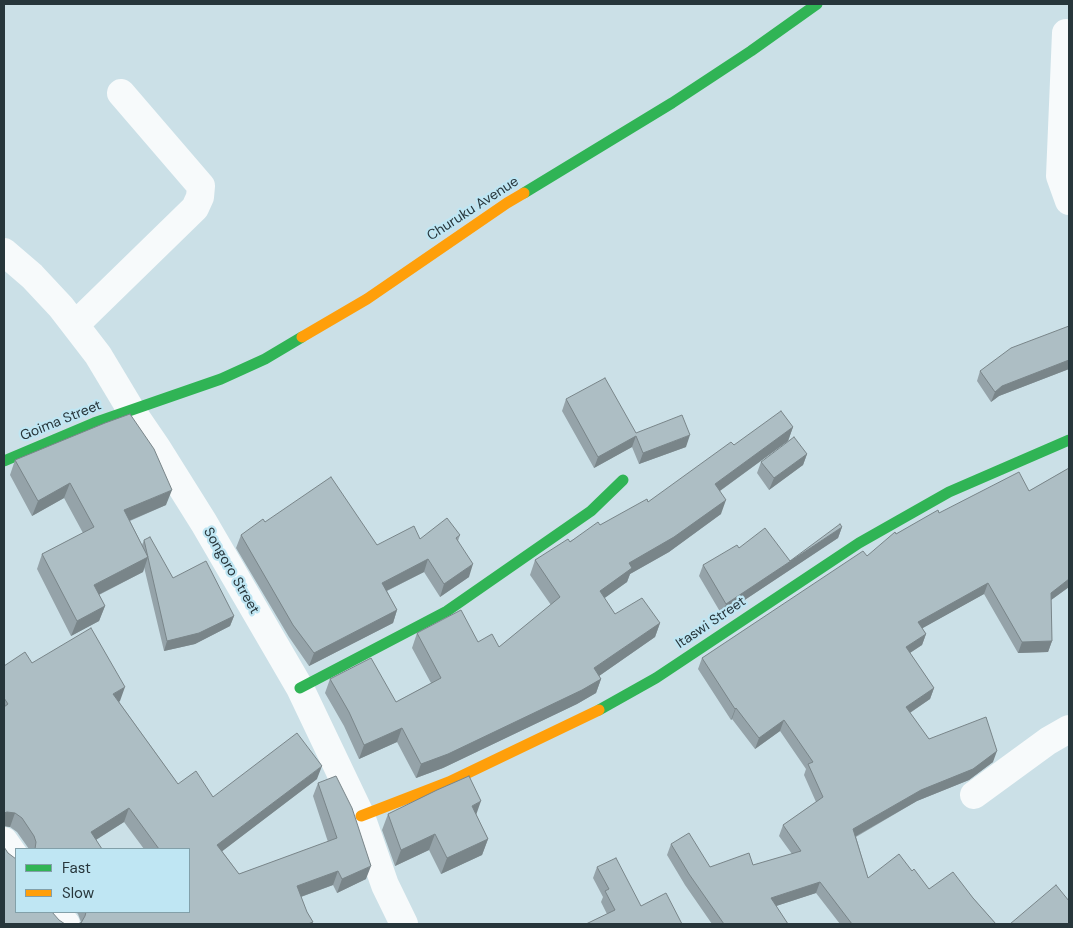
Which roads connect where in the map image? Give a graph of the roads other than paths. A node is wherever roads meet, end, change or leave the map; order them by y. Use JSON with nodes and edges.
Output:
{"nodes":[{"id":1,"x":817,"y":4,"type":"edge"},
{"id":2,"x":1066,"y":33,"type":"dead end"},
{"id":3,"x":121,"y":93,"type":"dead end"},
{"id":4,"x":1069,"y":201,"type":"edge"},
{"id":5,"x":4,"y":252,"type":"edge"},
{"id":6,"x":75,"y":325,"type":"junction"},
{"id":7,"x":131,"y":410,"type":"junction"},
{"id":8,"x":1069,"y":440,"type":"edge"},
{"id":9,"x":4,"y":461,"type":"edge"},
{"id":10,"x":623,"y":480,"type":"dead end"},
{"id":11,"x":300,"y":688,"type":"junction"},
{"id":12,"x":1069,"y":729,"type":"edge"},
{"id":13,"x":974,"y":795,"type":"dead end"},
{"id":14,"x":361,"y":816,"type":"junction"},
{"id":15,"x":4,"y":841,"type":"edge"},
{"id":16,"x":15,"y":857,"type":"edge"},
{"id":17,"x":57,"y":913,"type":"edge"},
{"id":18,"x":66,"y":924,"type":"edge"},
{"id":19,"x":404,"y":924,"type":"edge"}],
"edges":[{"from":1,"to":7,"type":"street","name":"Churuku Avenue"},
{"from":2,"to":4,"type":"street"},
{"from":3,"to":6,"type":"street"},
{"from":5,"to":6,"type":"street","name":"Songoro Street"},
{"from":6,"to":7,"type":"street","name":"Songoro Street"},
{"from":7,"to":9,"type":"street","name":"Goima Street"},
{"from":7,"to":11,"type":"street","name":"Songoro Street"},
{"from":8,"to":14,"type":"street","name":"Itaswi Street"},
{"from":10,"to":11,"type":"street"},
{"from":11,"to":14,"type":"street","name":"Songoro Street"},
{"from":12,"to":13,"type":"street"},
{"from":14,"to":19,"type":"street","name":"Songoro Street"},
{"from":15,"to":16,"type":"street"},
{"from":17,"to":18,"type":"street"}]}
